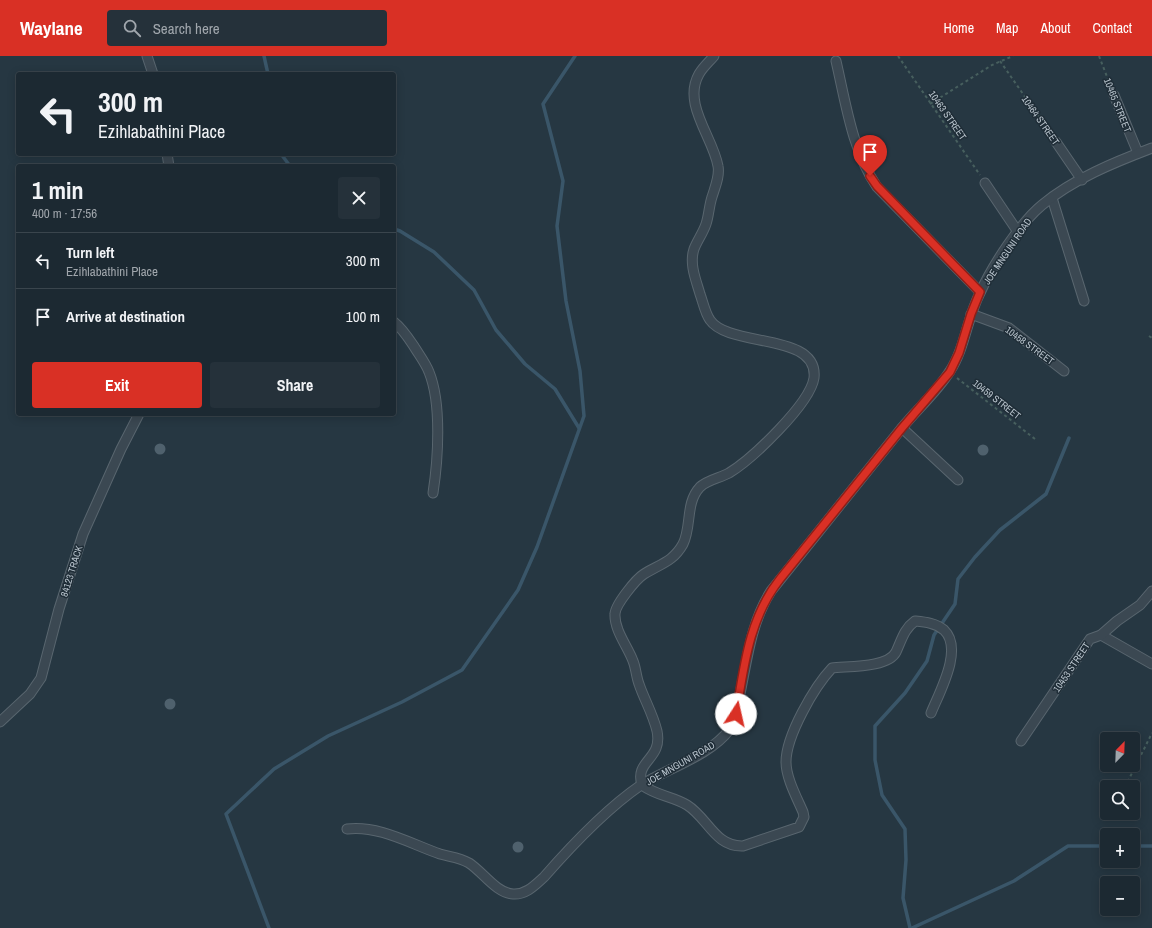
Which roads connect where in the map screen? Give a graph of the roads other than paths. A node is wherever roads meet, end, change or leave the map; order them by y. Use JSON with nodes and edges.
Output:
{"nodes":[{"id":1,"x":147,"y":56,"type":"edge"},
{"id":2,"x":714,"y":56,"type":"edge"},
{"id":3,"x":836,"y":61,"type":"dead end"},
{"id":4,"x":152,"y":72,"type":"edge"},
{"id":5,"x":1114,"y":95,"type":"road end"},
{"id":6,"x":1056,"y":142,"type":"road end"},
{"id":7,"x":1152,"y":148,"type":"edge"},
{"id":8,"x":1138,"y":154,"type":"junction"},
{"id":9,"x":1082,"y":180,"type":"junction"},
{"id":10,"x":985,"y":183,"type":"road end"},
{"id":11,"x":1052,"y":198,"type":"junction"},
{"id":12,"x":1018,"y":232,"type":"junction"},
{"id":13,"x":980,"y":292,"type":"junction"},
{"id":14,"x":1084,"y":301,"type":"dead end"},
{"id":15,"x":971,"y":314,"type":"junction"},
{"id":16,"x":396,"y":324,"type":"edge"},
{"id":17,"x":1064,"y":371,"type":"dead end"},
{"id":18,"x":138,"y":416,"type":"edge"},
{"id":19,"x":902,"y":428,"type":"junction"},
{"id":20,"x":958,"y":480,"type":"dead end"},
{"id":21,"x":432,"y":493,"type":"dead end"},
{"id":22,"x":1152,"y":591,"type":"edge"},
{"id":23,"x":1100,"y":635,"type":"junction"},
{"id":24,"x":1152,"y":664,"type":"edge"},
{"id":25,"x":931,"y":713,"type":"dead end"},
{"id":26,"x":0,"y":722,"type":"edge"},
{"id":27,"x":1021,"y":741,"type":"dead end"},
{"id":28,"x":642,"y":785,"type":"junction"},
{"id":29,"x":347,"y":829,"type":"dead end"}],
"edges":[{"from":1,"to":4,"type":"street"},
{"from":2,"to":28,"type":"street"},
{"from":3,"to":13,"type":"street"},
{"from":5,"to":8,"type":"street","name":"10465 STREET"},
{"from":6,"to":9,"type":"street","name":"10464 STREET"},
{"from":7,"to":8,"type":"street","name":"JOE MNGUNI ROAD"},
{"from":8,"to":9,"type":"street","name":"JOE MNGUNI ROAD"},
{"from":9,"to":11,"type":"street","name":"JOE MNGUNI ROAD"},
{"from":10,"to":12,"type":"street"},
{"from":11,"to":12,"type":"street","name":"JOE MNGUNI ROAD"},
{"from":11,"to":14,"type":"street"},
{"from":12,"to":13,"type":"street","name":"JOE MNGUNI ROAD"},
{"from":13,"to":15,"type":"street","name":"JOE MNGUNI ROAD"},
{"from":15,"to":17,"type":"street","name":"10458 STREET"},
{"from":15,"to":19,"type":"street","name":"JOE MNGUNI ROAD"},
{"from":16,"to":21,"type":"street"},
{"from":18,"to":26,"type":"street","name":"84123 TRACK"},
{"from":19,"to":20,"type":"street"},
{"from":19,"to":28,"type":"street","name":"JOE MNGUNI ROAD"},
{"from":22,"to":23,"type":"street","name":"10453 STREET"},
{"from":23,"to":24,"type":"street"},
{"from":23,"to":27,"type":"street","name":"10453 STREET"},
{"from":25,"to":28,"type":"street"},
{"from":28,"to":29,"type":"street","name":"JOE MNGUNI ROAD"}]}
